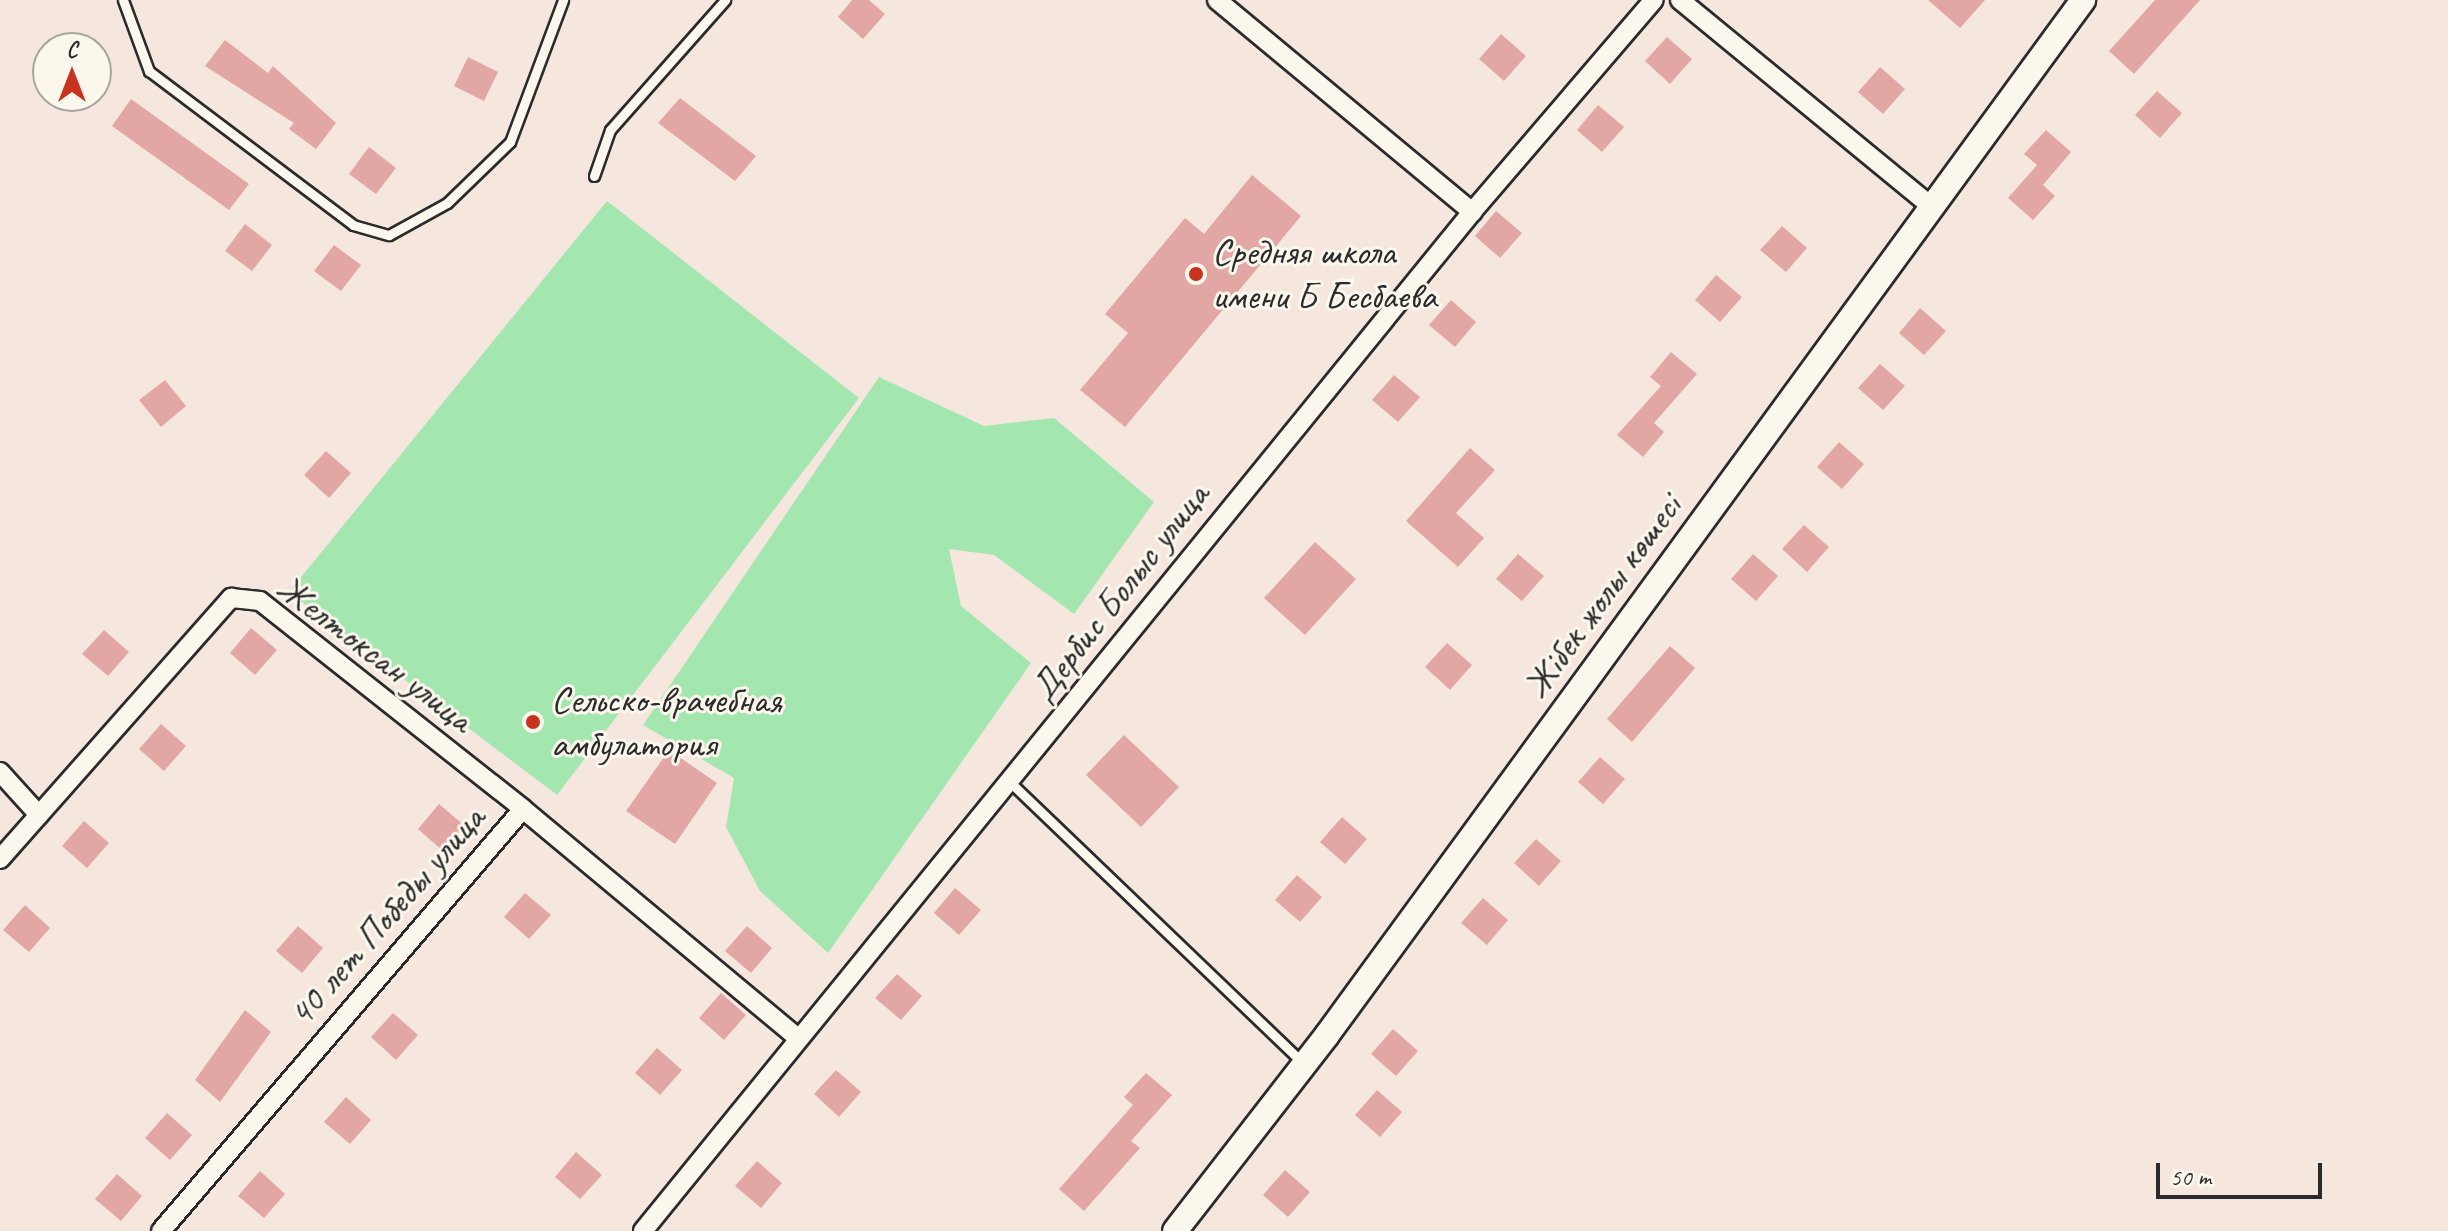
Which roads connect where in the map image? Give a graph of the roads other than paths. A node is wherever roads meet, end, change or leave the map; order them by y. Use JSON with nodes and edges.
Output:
{"nodes":[{"id":1,"x":123,"y":0,"type":"edge"},
{"id":2,"x":563,"y":0,"type":"edge"},
{"id":3,"x":725,"y":0,"type":"edge"},
{"id":4,"x":1654,"y":0,"type":"edge"},
{"id":5,"x":1680,"y":0,"type":"edge"},
{"id":6,"x":2083,"y":0,"type":"edge"},
{"id":7,"x":1220,"y":1,"type":"edge"},
{"id":8,"x":594,"y":176,"type":"dead end"},
{"id":9,"x":1931,"y":206,"type":"junction"},
{"id":10,"x":1472,"y":212,"type":"junction"},
{"id":11,"x":0,"y":772,"type":"edge"},
{"id":12,"x":1010,"y":782,"type":"junction"},
{"id":13,"x":523,"y":809,"type":"junction"},
{"id":14,"x":39,"y":815,"type":"junction"},
{"id":15,"x":0,"y":859,"type":"edge"},
{"id":16,"x":798,"y":1038,"type":"junction"},
{"id":17,"x":1304,"y":1064,"type":"junction"},
{"id":18,"x":161,"y":1231,"type":"edge"},
{"id":19,"x":643,"y":1231,"type":"edge"},
{"id":20,"x":1175,"y":1231,"type":"edge"}],
"edges":[{"from":1,"to":2,"type":"lane"},
{"from":3,"to":8,"type":"lane"},
{"from":4,"to":10,"type":"street","name":"Дербис Болыс улица"},
{"from":5,"to":9,"type":"street"},
{"from":6,"to":9,"type":"street","name":"Жібек жолы көшесі"},
{"from":7,"to":10,"type":"street"},
{"from":9,"to":17,"type":"street","name":"Жібек жолы көшесі"},
{"from":10,"to":12,"type":"street","name":"Дербис Болыс улица"},
{"from":11,"to":14,"type":"street"},
{"from":12,"to":16,"type":"street","name":"Дербис Болыс улица"},
{"from":12,"to":17,"type":"lane"},
{"from":13,"to":14,"type":"street","name":"Желтоксан улица"},
{"from":13,"to":16,"type":"street","name":"40 лет Победы улица"},
{"from":13,"to":18,"type":"street","name":"40 лет Победы улица"},
{"from":14,"to":15,"type":"street","name":"Желтоксан улица"},
{"from":16,"to":19,"type":"street","name":"Дербис Болыс улица"},
{"from":17,"to":20,"type":"street","name":"Жібек жолы көшесі"}]}
